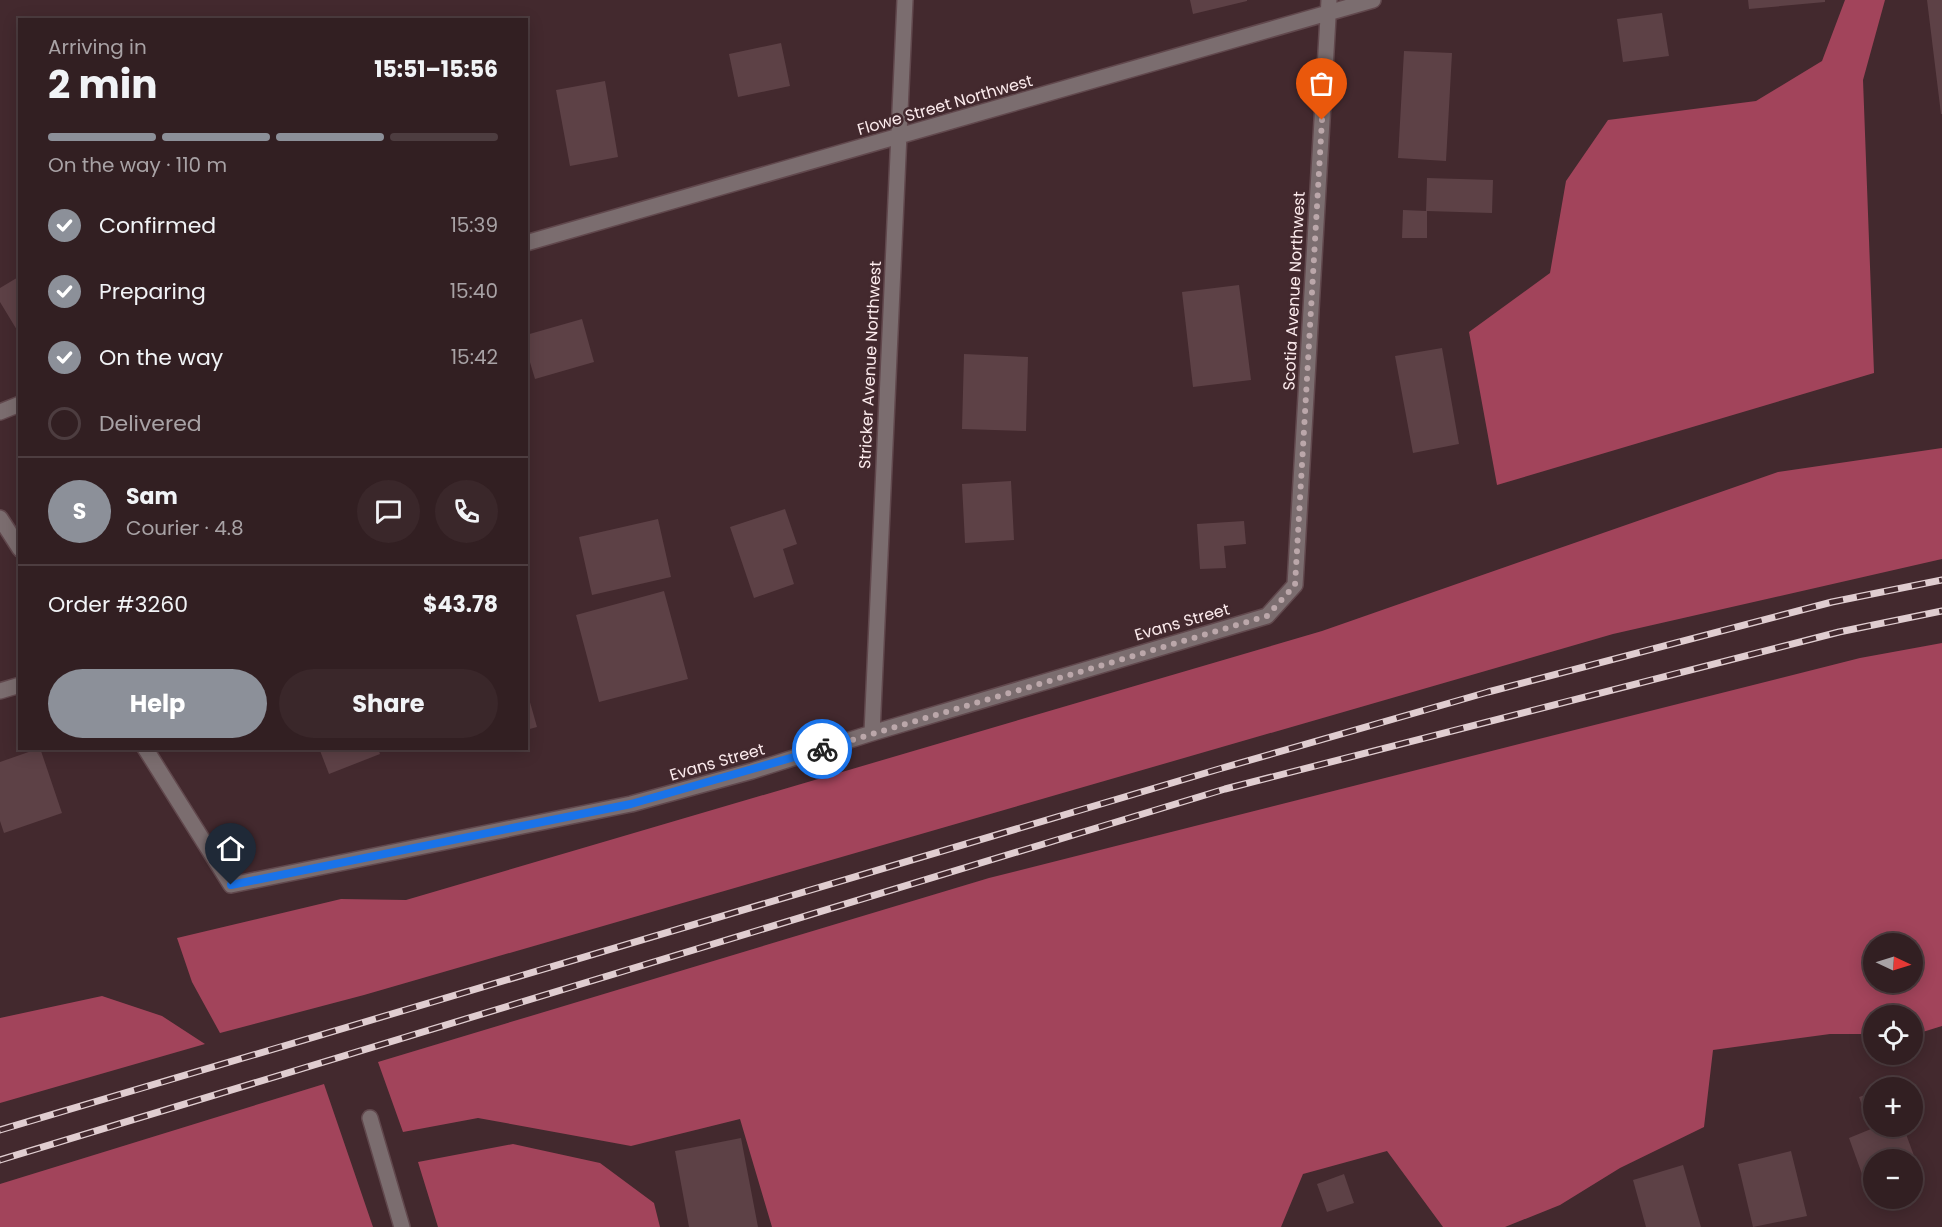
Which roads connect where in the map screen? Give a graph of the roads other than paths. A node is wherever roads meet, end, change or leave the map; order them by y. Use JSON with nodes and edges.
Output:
{"nodes":[{"id":1,"x":905,"y":0,"type":"edge"},
{"id":2,"x":1373,"y":0,"type":"edge"},
{"id":3,"x":1329,"y":6,"type":"edge"},
{"id":4,"x":899,"y":137,"type":"junction"},
{"id":5,"x":528,"y":242,"type":"edge"},
{"id":6,"x":18,"y":405,"type":"edge"},
{"id":7,"x":0,"y":412,"type":"edge"},
{"id":8,"x":0,"y":518,"type":"edge"},
{"id":9,"x":18,"y":546,"type":"edge"},
{"id":10,"x":1295,"y":585,"type":"joint"},
{"id":11,"x":18,"y":686,"type":"edge"},
{"id":12,"x":0,"y":691,"type":"edge"},
{"id":13,"x":872,"y":733,"type":"junction"},
{"id":14,"x":146,"y":750,"type":"edge"},
{"id":15,"x":370,"y":1118,"type":"dead end"},
{"id":16,"x":402,"y":1227,"type":"edge"}],
"edges":[{"from":1,"to":4,"type":"street","name":"Stricker Avenue Northwest"},
{"from":2,"to":3,"type":"street","name":"Flowe Street Northwest"},
{"from":3,"to":4,"type":"street","name":"Flowe Street Northwest"},
{"from":3,"to":10,"type":"street","name":"Scotia Avenue Northwest"},
{"from":4,"to":5,"type":"street","name":"Flowe Street Northwest"},
{"from":4,"to":13,"type":"street","name":"Stricker Avenue Northwest"},
{"from":6,"to":7,"type":"street"},
{"from":8,"to":9,"type":"street"},
{"from":10,"to":13,"type":"street","name":"Evans Street"},
{"from":11,"to":12,"type":"street"},
{"from":13,"to":14,"type":"street","name":"Evans Street"},
{"from":15,"to":16,"type":"street"}]}
